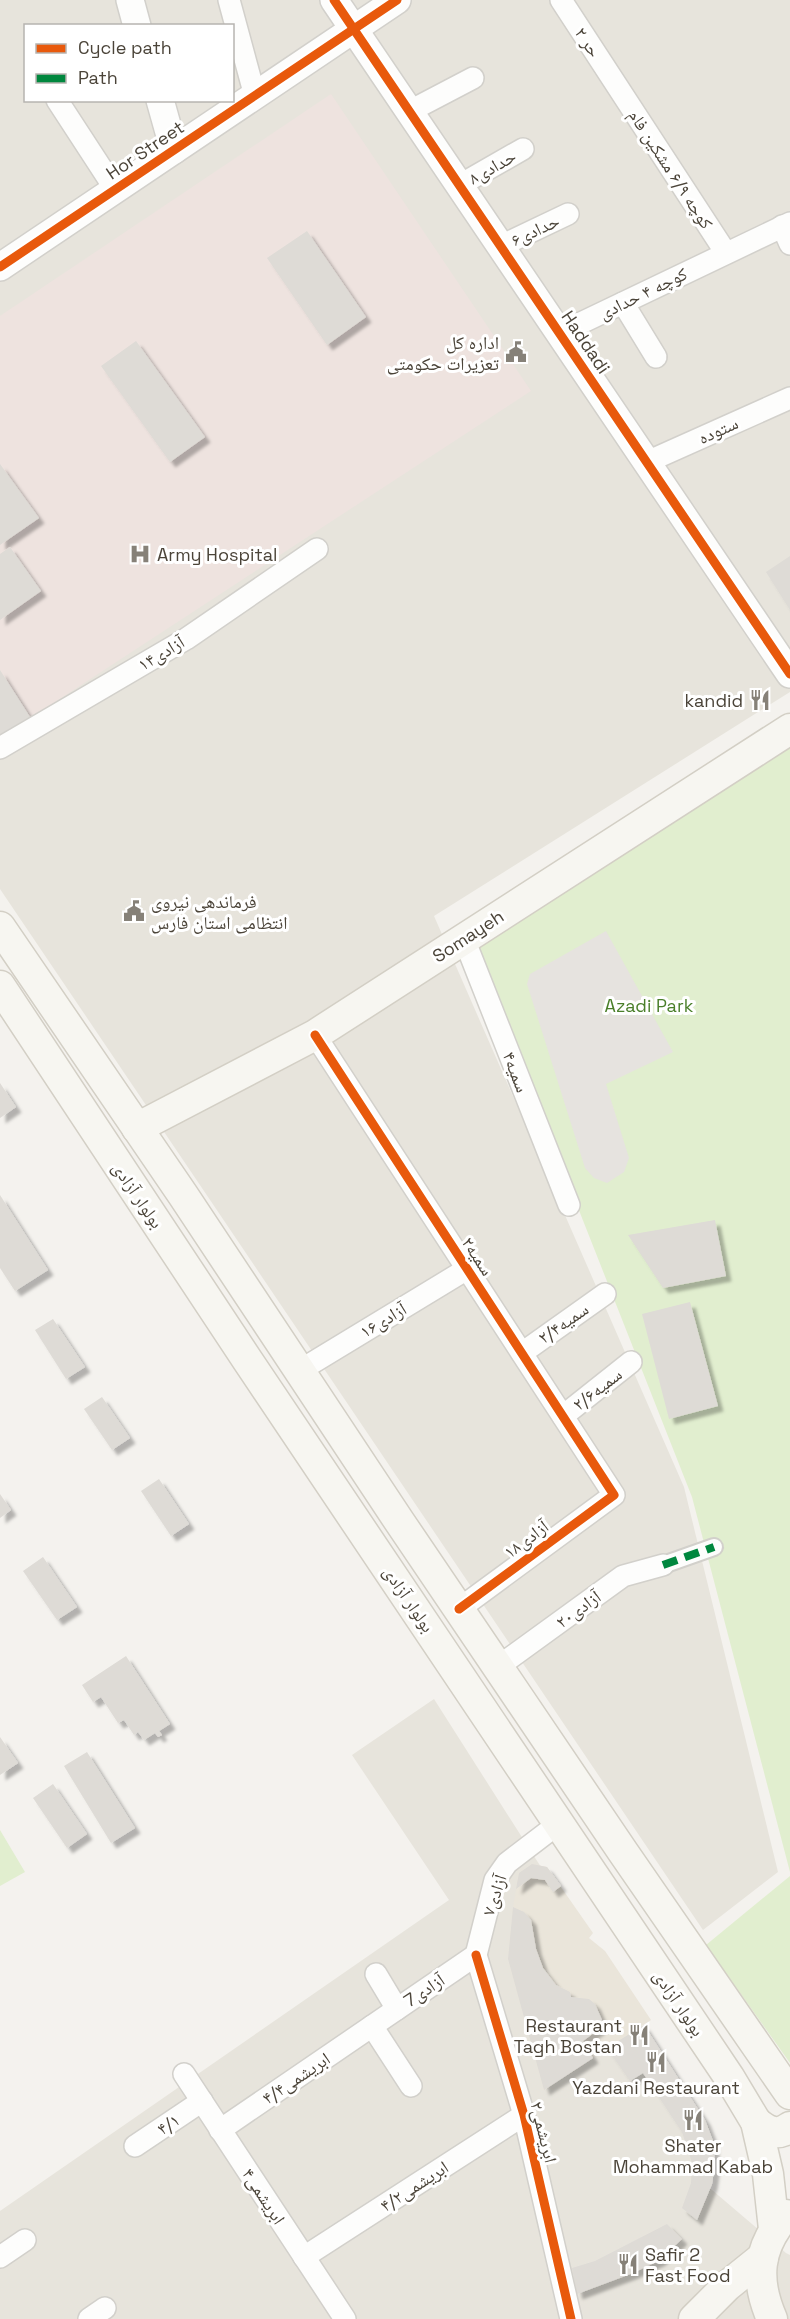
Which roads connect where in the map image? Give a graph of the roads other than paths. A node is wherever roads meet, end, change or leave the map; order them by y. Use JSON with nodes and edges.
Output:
{"nodes":[{"id":1,"x":130,"y":0,"type":"edge"},
{"id":2,"x":229,"y":0,"type":"edge"},
{"id":3,"x":334,"y":0,"type":"edge"},
{"id":4,"x":397,"y":0,"type":"edge"},
{"id":5,"x":561,"y":0,"type":"edge"},
{"id":6,"x":136,"y":24,"type":"edge"},
{"id":7,"x":355,"y":29,"type":"junction"},
{"id":8,"x":473,"y":78,"type":"dead end"},
{"id":9,"x":616,"y":84,"type":"joint"},
{"id":10,"x":255,"y":96,"type":"junction"},
{"id":11,"x":58,"y":102,"type":"edge"},
{"id":12,"x":161,"y":102,"type":"edge"},
{"id":13,"x":410,"y":111,"type":"junction"},
{"id":14,"x":523,"y":148,"type":"dead end"},
{"id":15,"x":174,"y":150,"type":"junction"},
{"id":16,"x":460,"y":185,"type":"junction"},
{"id":17,"x":116,"y":189,"type":"junction"},
{"id":18,"x":568,"y":214,"type":"dead end"},
{"id":19,"x":787,"y":231,"type":"edge"},
{"id":20,"x":501,"y":246,"type":"junction"},
{"id":21,"x":726,"y":253,"type":"junction"},
{"id":22,"x":0,"y":267,"type":"edge"},
{"id":23,"x":623,"y":303,"type":"junction"},
{"id":24,"x":560,"y":333,"type":"junction"},
{"id":25,"x":656,"y":357,"type":"dead end"},
{"id":26,"x":790,"y":398,"type":"edge"},
{"id":27,"x":647,"y":462,"type":"junction"},
{"id":28,"x":317,"y":549,"type":"dead end"},
{"id":29,"x":790,"y":674,"type":"edge"},
{"id":30,"x":790,"y":729,"type":"edge"},
{"id":31,"x":0,"y":747,"type":"edge"},
{"id":32,"x":0,"y":927,"type":"edge"},
{"id":33,"x":464,"y":939,"type":"junction"},
{"id":34,"x":0,"y":986,"type":"edge"},
{"id":35,"x":315,"y":1035,"type":"junction"},
{"id":36,"x":137,"y":1128,"type":"junction"},
{"id":37,"x":569,"y":1204,"type":"dead end"},
{"id":38,"x":467,"y":1269,"type":"junction"},
{"id":39,"x":605,"y":1294,"type":"dead end"},
{"id":40,"x":279,"y":1341,"type":"junction"},
{"id":41,"x":522,"y":1353,"type":"junction"},
{"id":42,"x":248,"y":1361,"type":"junction"},
{"id":43,"x":631,"y":1362,"type":"dead end"},
{"id":44,"x":299,"y":1371,"type":"junction"},
{"id":45,"x":563,"y":1416,"type":"junction"},
{"id":46,"x":614,"y":1495,"type":"joint"},
{"id":47,"x":714,"y":1547,"type":"dead end"},
{"id":48,"x":663,"y":1565,"type":"joint"},
{"id":49,"x":459,"y":1610,"type":"junction"},
{"id":50,"x":499,"y":1666,"type":"junction"},
{"id":51,"x":558,"y":1824,"type":"junction"},
{"id":52,"x":476,"y":1955,"type":"junction"},
{"id":53,"x":376,"y":1974,"type":"dead end"},
{"id":54,"x":397,"y":2008,"type":"junction"},
{"id":55,"x":372,"y":2026,"type":"junction"},
{"id":56,"x":184,"y":2074,"type":"dead end"},
{"id":57,"x":411,"y":2086,"type":"dead end"},
{"id":58,"x":790,"y":2094,"type":"edge"},
{"id":59,"x":202,"y":2101,"type":"junction"},
{"id":60,"x":524,"y":2115,"type":"junction"},
{"id":61,"x":756,"y":2122,"type":"junction"},
{"id":62,"x":790,"y":2127,"type":"edge"},
{"id":63,"x":220,"y":2130,"type":"junction"},
{"id":64,"x":135,"y":2146,"type":"dead end"},
{"id":65,"x":782,"y":2220,"type":"edge"},
{"id":66,"x":25,"y":2241,"type":"dead end"},
{"id":67,"x":0,"y":2257,"type":"edge"},
{"id":68,"x":304,"y":2257,"type":"junction"},
{"id":69,"x":763,"y":2257,"type":"junction"},
{"id":70,"x":345,"y":2319,"type":"edge"},
{"id":71,"x":571,"y":2319,"type":"edge"},
{"id":72,"x":694,"y":2319,"type":"edge"},
{"id":73,"x":772,"y":2319,"type":"edge"}],
"edges":[{"from":1,"to":6,"type":"street"},
{"from":2,"to":10,"type":"street"},
{"from":3,"to":7,"type":"street","name":"Haddadi"},
{"from":4,"to":7,"type":"street","name":"Hor Street"},
{"from":5,"to":9,"type":"street","name":"۲ حر"},
{"from":7,"to":10,"type":"street","name":"Hor Street"},
{"from":7,"to":13,"type":"street","name":"Haddadi"},
{"from":8,"to":13,"type":"street"},
{"from":9,"to":21,"type":"street","name":"کوچه ۶/۹ مشکین فام"},
{"from":10,"to":15,"type":"street","name":"Hor Street"},
{"from":11,"to":17,"type":"street"},
{"from":12,"to":15,"type":"street"},
{"from":13,"to":16,"type":"street","name":"Haddadi"},
{"from":14,"to":16,"type":"street","name":"۸حدادی"},
{"from":15,"to":17,"type":"street","name":"Hor Street"},
{"from":16,"to":20,"type":"street","name":"Haddadi"},
{"from":17,"to":22,"type":"street","name":"Hor Street"},
{"from":18,"to":20,"type":"street","name":"۶حدادی"},
{"from":19,"to":21,"type":"street","name":"کوچه ۴ حدادی"},
{"from":20,"to":24,"type":"street","name":"Haddadi"},
{"from":21,"to":23,"type":"street","name":"کوچه ۴ حدادی"},
{"from":23,"to":24,"type":"street","name":"کوچه ۴ حدادی"},
{"from":23,"to":25,"type":"street"},
{"from":24,"to":27,"type":"street","name":"Haddadi"},
{"from":26,"to":27,"type":"street","name":"ستوده"},
{"from":27,"to":29,"type":"street","name":"Haddadi"},
{"from":28,"to":31,"type":"street","name":"آزادی۱۴"},
{"from":30,"to":33,"type":"main road","name":"Somayeh"},
{"from":32,"to":36,"type":"main road","name":"بولوار آزادی"},
{"from":33,"to":35,"type":"main road","name":"Somayeh"},
{"from":33,"to":37,"type":"street","name":"سمیه۴"},
{"from":34,"to":42,"type":"main road","name":"بولوار آزادی"},
{"from":35,"to":36,"type":"main road","name":"Somayeh"},
{"from":35,"to":38,"type":"street","name":"۲سمیه"},
{"from":36,"to":40,"type":"main road","name":"بولوار آزادی"},
{"from":38,"to":41,"type":"street","name":"۲سمیه"},
{"from":38,"to":44,"type":"street","name":"آزادی۱۶"},
{"from":39,"to":41,"type":"street","name":"سمیه۲/۴"},
{"from":40,"to":42,"type":"main road"},
{"from":40,"to":44,"type":"main road","name":"بولوار آزادی"},
{"from":41,"to":45,"type":"street","name":"۲سمیه"},
{"from":42,"to":51,"type":"main road","name":"بولوار آزادی"},
{"from":43,"to":45,"type":"street","name":"سمیه۲/۶"},
{"from":44,"to":49,"type":"main road","name":"بولوار آزادی"},
{"from":45,"to":46,"type":"street","name":"۲سمیه"},
{"from":46,"to":49,"type":"street","name":"آزادی۱۸"},
{"from":47,"to":48,"type":"street"},
{"from":48,"to":50,"type":"street","name":"آزادی۲۰"},
{"from":49,"to":50,"type":"main road","name":"بولوار آزادی"},
{"from":50,"to":58,"type":"main road","name":"بولوار آزادی"},
{"from":51,"to":52,"type":"street","name":"آزادی۷"},
{"from":51,"to":61,"type":"main road","name":"بولوار آزادی"},
{"from":52,"to":54,"type":"street","name":"7آزادی"},
{"from":52,"to":60,"type":"street","name":"ابریشمی۲"},
{"from":53,"to":54,"type":"street"},
{"from":54,"to":55,"type":"street","name":"7آزادی"},
{"from":55,"to":57,"type":"street"},
{"from":55,"to":63,"type":"street","name":"ابریشمی۴/۴"},
{"from":56,"to":59,"type":"street","name":"ابریشمی۴"},
{"from":59,"to":63,"type":"street","name":"ابریشمی۴"},
{"from":59,"to":64,"type":"street","name":"۴/۱"},
{"from":60,"to":68,"type":"street","name":"ابریشمی۴/۲"},
{"from":60,"to":71,"type":"street","name":"ابریشمی۲"},
{"from":61,"to":62,"type":"main road"},
{"from":61,"to":65,"type":"main road","name":"بولوار آزادی"},
{"from":63,"to":68,"type":"street","name":"ابریشمی۴"},
{"from":65,"to":69,"type":"main road"},
{"from":66,"to":67,"type":"street"},
{"from":68,"to":70,"type":"street","name":"ابریشمی۴"},
{"from":69,"to":72,"type":"main road"},
{"from":69,"to":73,"type":"main road"}]}
